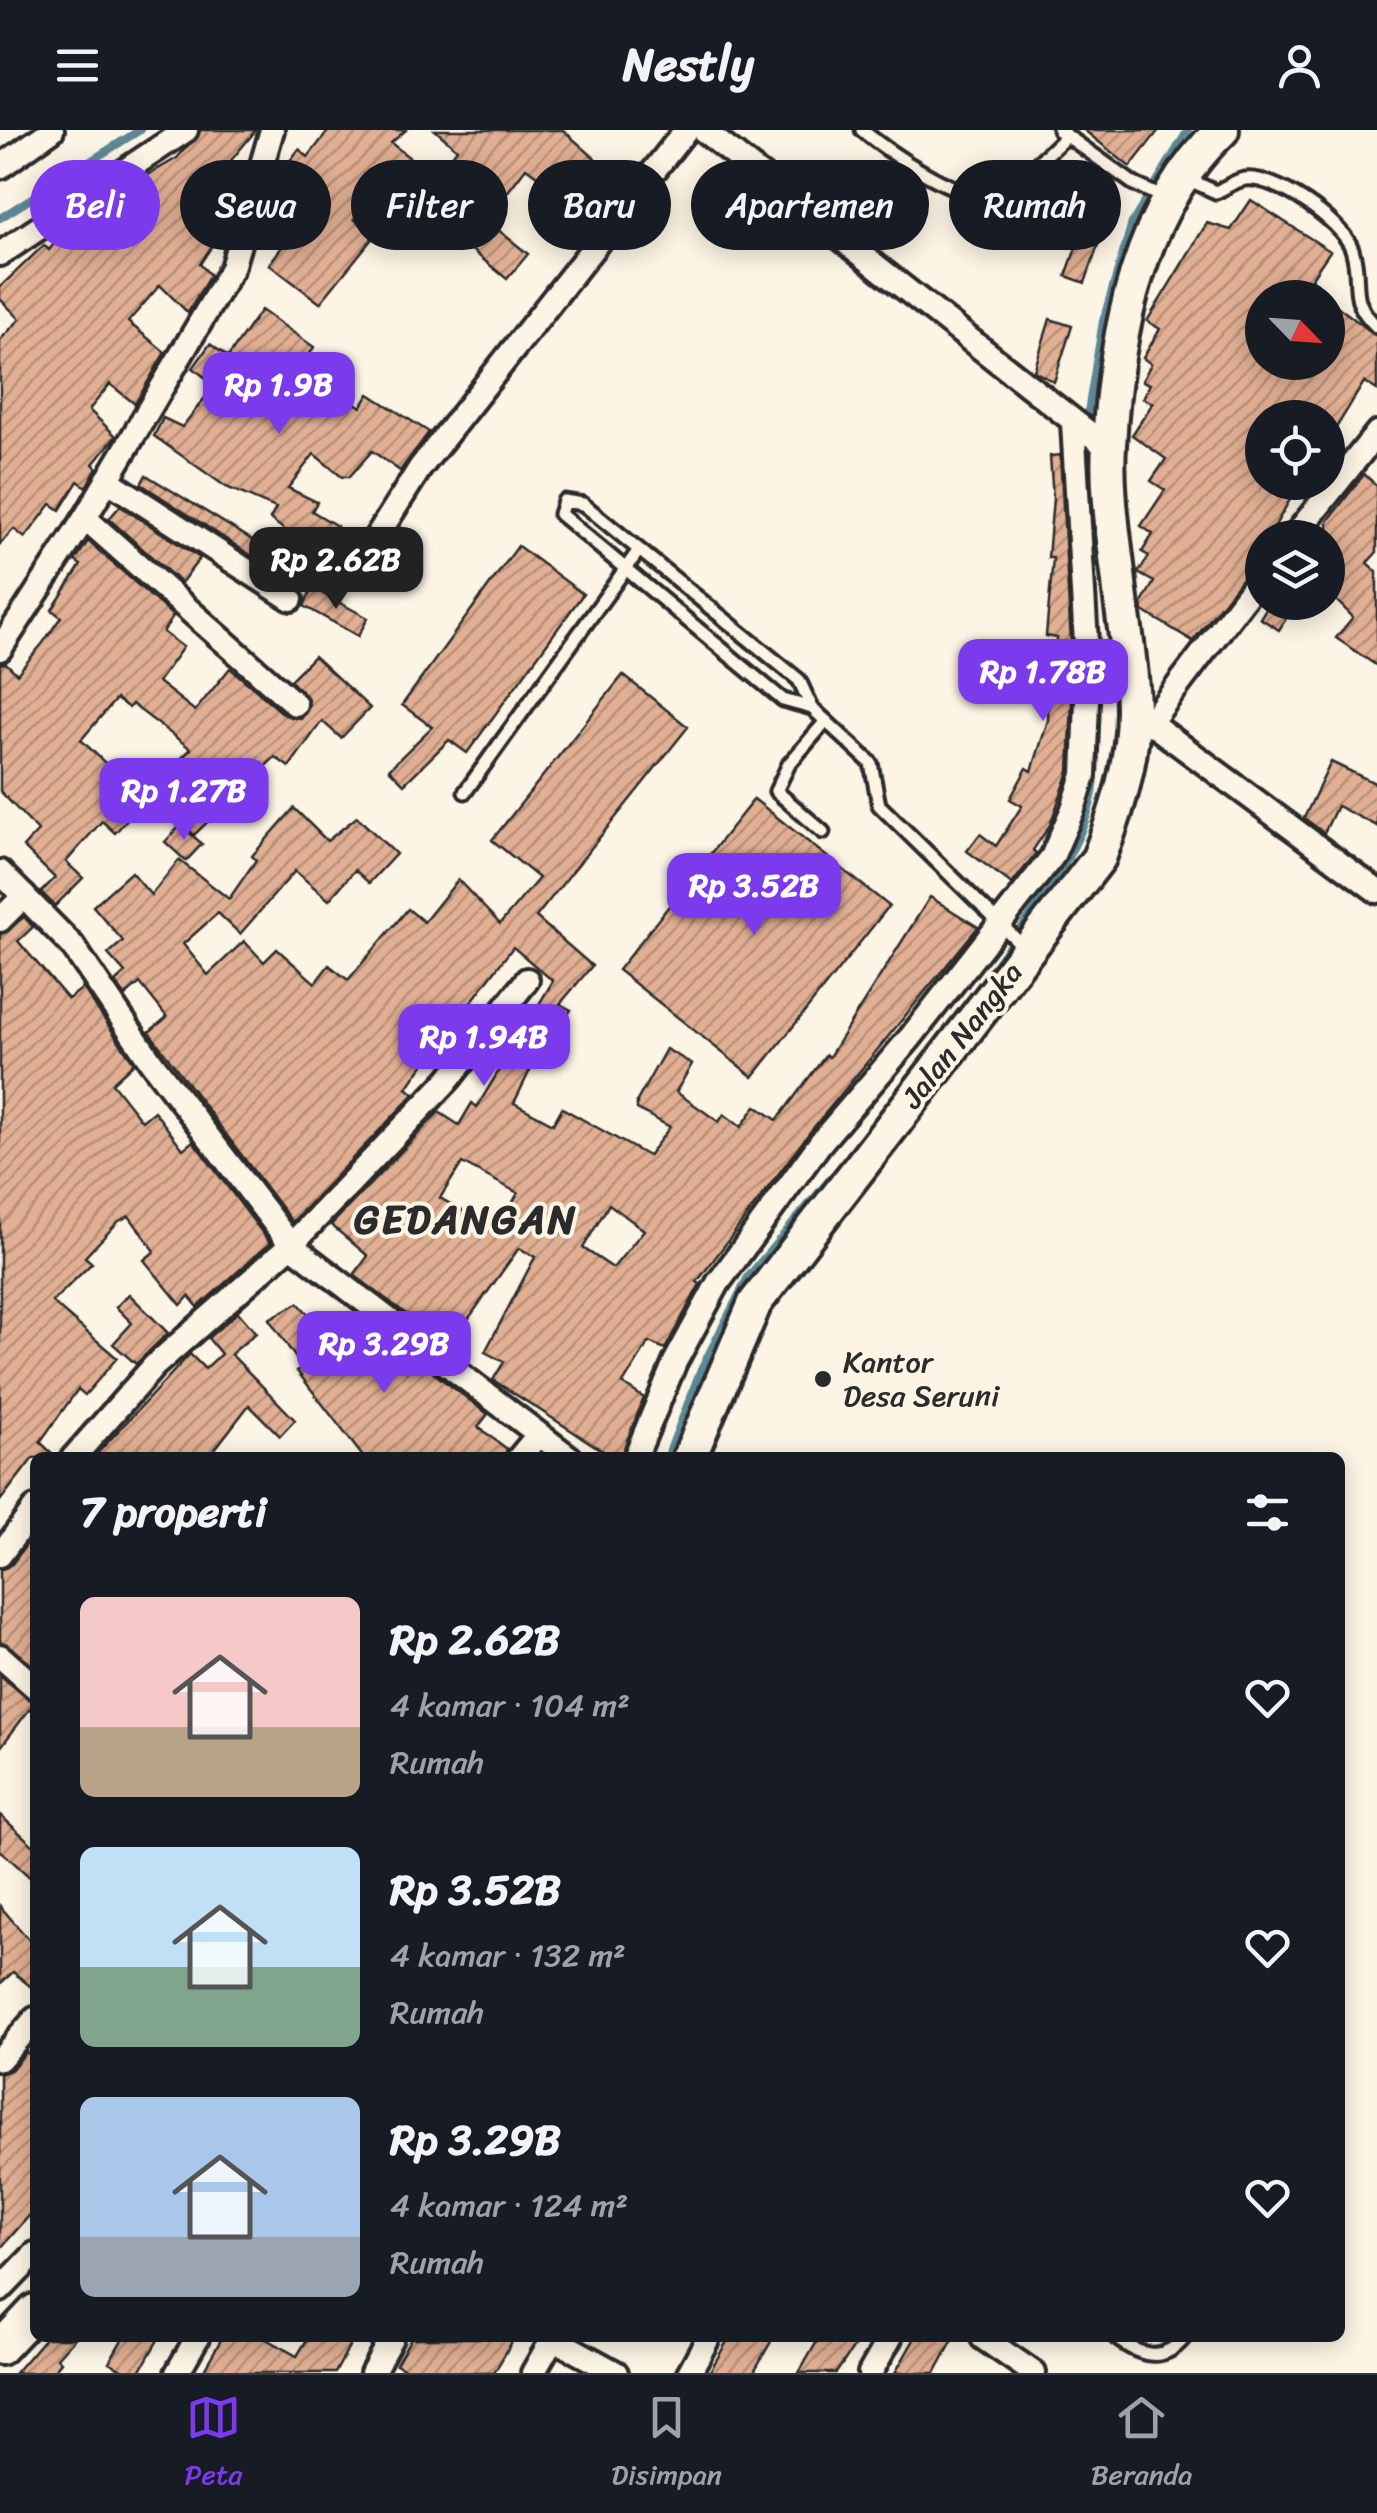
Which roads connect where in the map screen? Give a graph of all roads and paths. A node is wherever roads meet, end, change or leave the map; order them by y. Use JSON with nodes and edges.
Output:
{"nodes":[{"id":1,"x":51,"y":130,"type":"edge"},
{"id":2,"x":186,"y":130,"type":"edge"},
{"id":3,"x":272,"y":130,"type":"edge"},
{"id":4,"x":686,"y":130,"type":"edge"},
{"id":5,"x":703,"y":130,"type":"edge"},
{"id":6,"x":862,"y":130,"type":"edge"},
{"id":7,"x":1222,"y":130,"type":"edge"},
{"id":8,"x":1063,"y":133,"type":"edge"},
{"id":9,"x":0,"y":168,"type":"edge"},
{"id":10,"x":1170,"y":191,"type":"junction"},
{"id":11,"x":0,"y":254,"type":"edge"},
{"id":12,"x":1377,"y":327,"type":"edge"},
{"id":13,"x":1377,"y":433,"type":"edge"},
{"id":14,"x":1089,"y":435,"type":"junction"},
{"id":15,"x":107,"y":480,"type":"junction"},
{"id":16,"x":85,"y":518,"type":"junction"},
{"id":17,"x":1307,"y":520,"type":"edge"},
{"id":18,"x":372,"y":544,"type":"dead end"},
{"id":19,"x":639,"y":550,"type":"junction"},
{"id":20,"x":626,"y":568,"type":"junction"},
{"id":21,"x":1245,"y":595,"type":"edge"},
{"id":22,"x":291,"y":599,"type":"dead end"},
{"id":23,"x":0,"y":650,"type":"edge"},
{"id":24,"x":295,"y":704,"type":"dead end"},
{"id":25,"x":812,"y":708,"type":"junction"},
{"id":26,"x":1142,"y":716,"type":"junction"},
{"id":27,"x":826,"y":721,"type":"junction"},
{"id":28,"x":464,"y":792,"type":"dead end"},
{"id":29,"x":823,"y":832,"type":"dead end"},
{"id":30,"x":0,"y":872,"type":"edge"},
{"id":31,"x":1377,"y":891,"type":"edge"},
{"id":32,"x":24,"y":896,"type":"junction"},
{"id":33,"x":0,"y":920,"type":"edge"},
{"id":34,"x":1000,"y":922,"type":"junction"},
{"id":35,"x":1026,"y":948,"type":"junction"},
{"id":36,"x":527,"y":980,"type":"dead end"},
{"id":37,"x":291,"y":1245,"type":"junction"},
{"id":38,"x":538,"y":1435,"type":"junction"},
{"id":39,"x":78,"y":1452,"type":"edge"},
{"id":40,"x":524,"y":1452,"type":"edge"},
{"id":41,"x":562,"y":1452,"type":"edge"},
{"id":42,"x":637,"y":1452,"type":"edge"},
{"id":43,"x":692,"y":1452,"type":"edge"},
{"id":44,"x":30,"y":1515,"type":"edge"},
{"id":45,"x":0,"y":1555,"type":"edge"},
{"id":46,"x":0,"y":1656,"type":"edge"},
{"id":47,"x":30,"y":1683,"type":"edge"},
{"id":48,"x":30,"y":2025,"type":"edge"},
{"id":49,"x":0,"y":2060,"type":"edge"},
{"id":50,"x":30,"y":2259,"type":"edge"},
{"id":51,"x":0,"y":2290,"type":"edge"},
{"id":52,"x":30,"y":2316,"type":"edge"},
{"id":53,"x":195,"y":2342,"type":"edge"},
{"id":54,"x":390,"y":2342,"type":"edge"},
{"id":55,"x":550,"y":2342,"type":"edge"},
{"id":56,"x":559,"y":2342,"type":"edge"},
{"id":57,"x":706,"y":2342,"type":"edge"},
{"id":58,"x":888,"y":2342,"type":"edge"},
{"id":59,"x":989,"y":2342,"type":"edge"},
{"id":60,"x":1121,"y":2342,"type":"edge"},
{"id":61,"x":1179,"y":2342,"type":"edge"},
{"id":62,"x":0,"y":2348,"type":"edge"},
{"id":63,"x":177,"y":2373,"type":"edge"},
{"id":64,"x":372,"y":2373,"type":"edge"},
{"id":65,"x":533,"y":2373,"type":"edge"},
{"id":66,"x":616,"y":2373,"type":"edge"},
{"id":67,"x":689,"y":2373,"type":"edge"},
{"id":68,"x":870,"y":2373,"type":"edge"},
{"id":69,"x":1034,"y":2373,"type":"edge"}],
"edges":[{"from":1,"to":9,"type":"street"},
{"from":2,"to":11,"type":"street"},
{"from":3,"to":15,"type":"street"},
{"from":4,"to":18,"type":"street"},
{"from":5,"to":14,"type":"street"},
{"from":6,"to":8,"type":"lane"},
{"from":7,"to":10,"type":"street","name":"Jalan Nangka"},
{"from":8,"to":10,"type":"lane"},
{"from":10,"to":12,"type":"lane"},
{"from":10,"to":14,"type":"street","name":"Jalan Nangka"},
{"from":13,"to":17,"type":"street"},
{"from":14,"to":26,"type":"street","name":"Jalan Nangka"},
{"from":14,"to":34,"type":"street"},
{"from":15,"to":16,"type":"street"},
{"from":15,"to":22,"type":"street"},
{"from":16,"to":23,"type":"street"},
{"from":16,"to":24,"type":"street"},
{"from":19,"to":20,"type":"lane"},
{"from":19,"to":20,"type":"lane"},
{"from":19,"to":25,"type":"lane"},
{"from":20,"to":25,"type":"lane"},
{"from":20,"to":28,"type":"lane"},
{"from":21,"to":26,"type":"street"},
{"from":25,"to":27,"type":"lane"},
{"from":26,"to":31,"type":"street"},
{"from":26,"to":35,"type":"street","name":"Jalan Nangka"},
{"from":27,"to":29,"type":"lane"},
{"from":27,"to":34,"type":"lane"},
{"from":30,"to":32,"type":"street"},
{"from":32,"to":33,"type":"street"},
{"from":32,"to":37,"type":"street"},
{"from":34,"to":35,"type":"lane"},
{"from":34,"to":42,"type":"street"},
{"from":35,"to":43,"type":"street","name":"Jalan Nangka"},
{"from":36,"to":37,"type":"street"},
{"from":37,"to":38,"type":"street"},
{"from":37,"to":39,"type":"street"},
{"from":38,"to":40,"type":"street"},
{"from":38,"to":41,"type":"street"},
{"from":44,"to":45,"type":"street"},
{"from":46,"to":47,"type":"street"},
{"from":48,"to":49,"type":"street"},
{"from":50,"to":51,"type":"street"},
{"from":52,"to":62,"type":"street"},
{"from":53,"to":63,"type":"street"},
{"from":54,"to":64,"type":"street"},
{"from":55,"to":65,"type":"street"},
{"from":56,"to":66,"type":"street"},
{"from":57,"to":67,"type":"street"},
{"from":58,"to":68,"type":"street"},
{"from":59,"to":69,"type":"street"},
{"from":60,"to":61,"type":"lane"}]}
